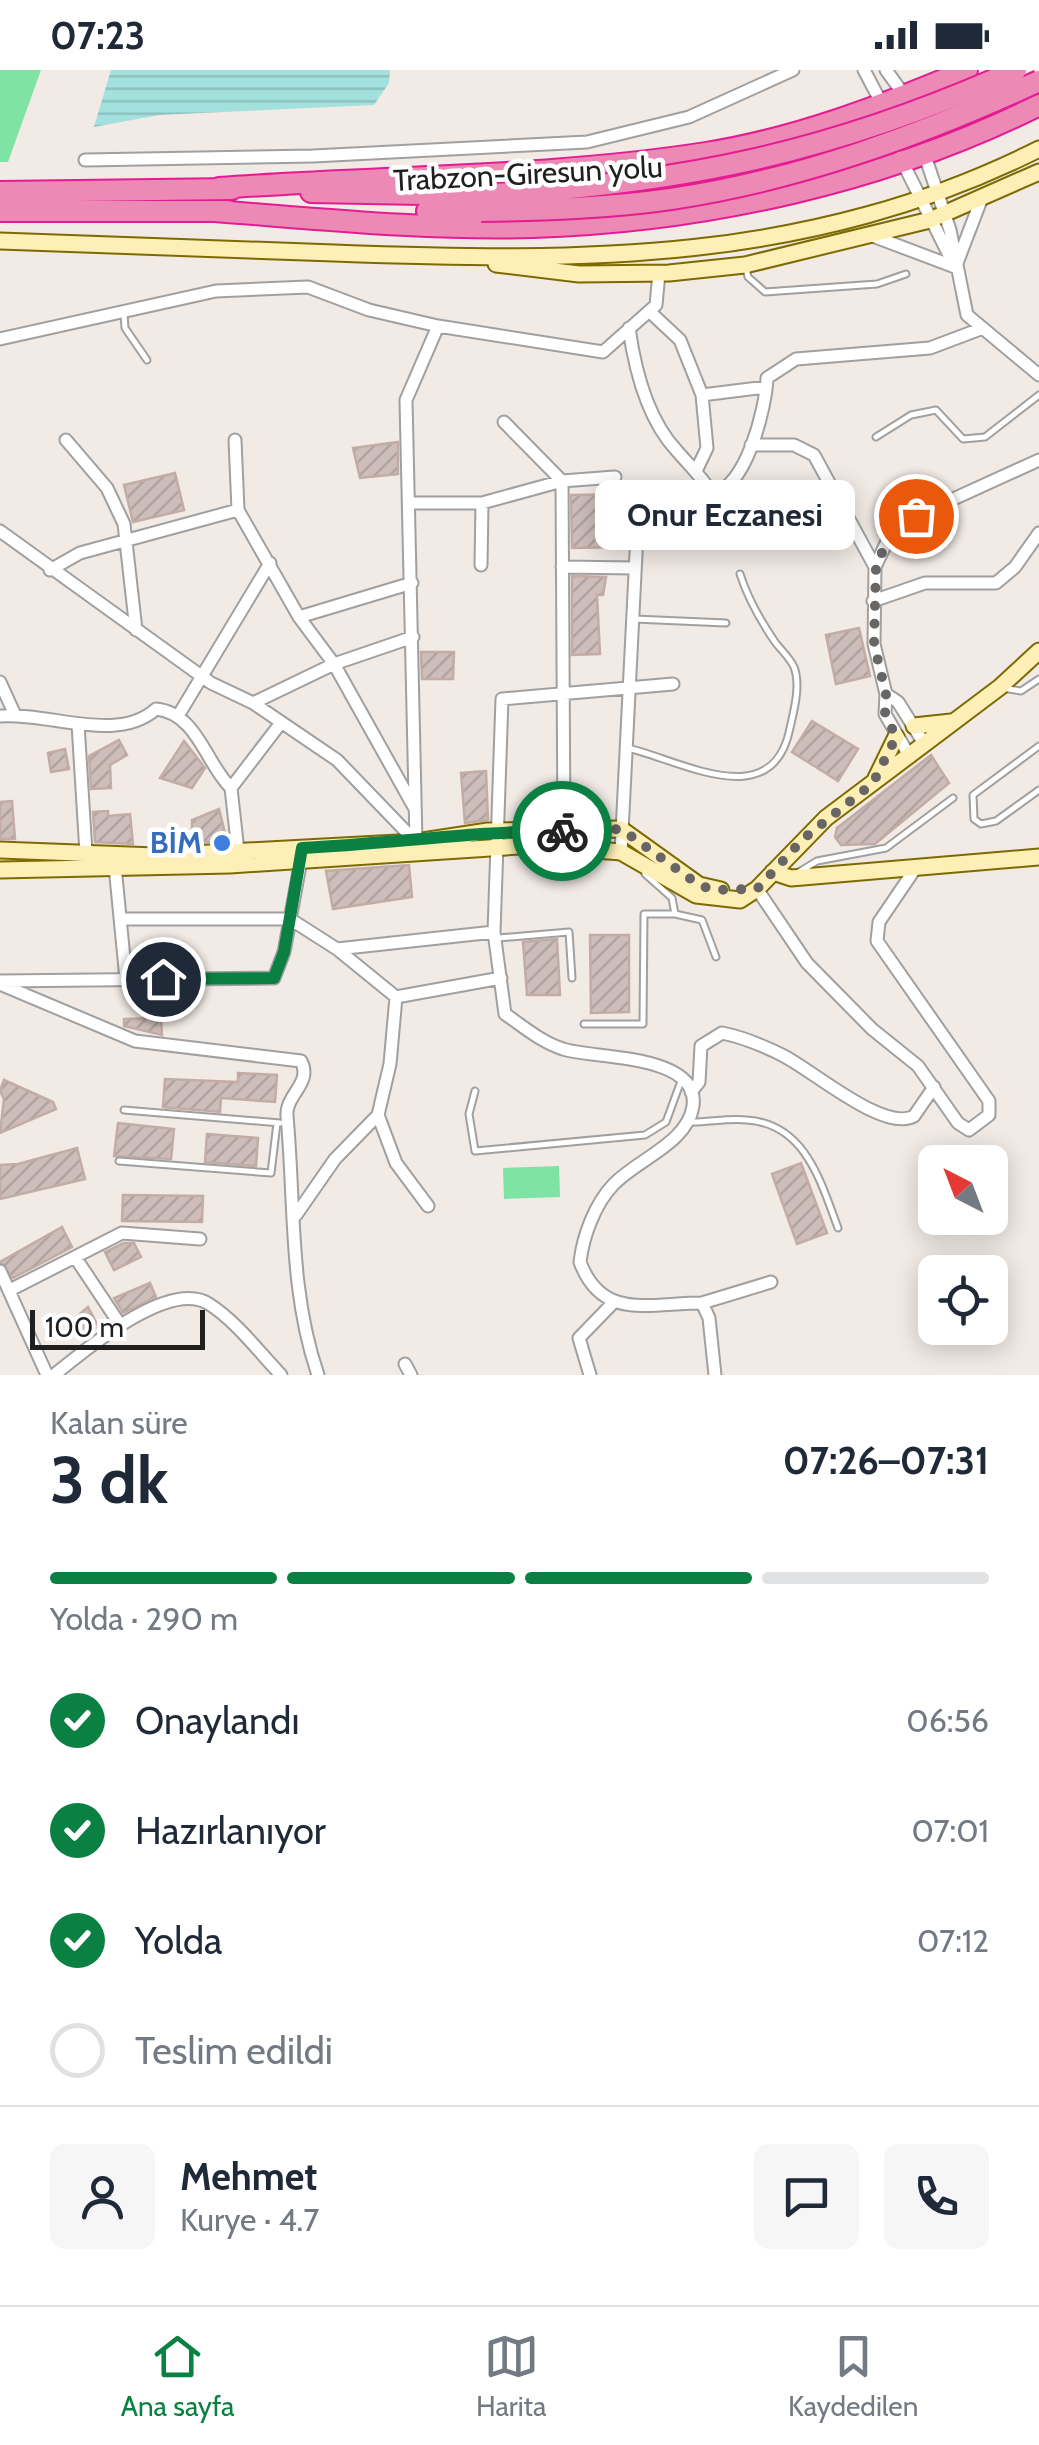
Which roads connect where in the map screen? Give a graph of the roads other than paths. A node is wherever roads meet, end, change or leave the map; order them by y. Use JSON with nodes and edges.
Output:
{"nodes":[{"id":1,"x":790,"y":70,"type":"edge"},
{"id":2,"x":864,"y":70,"type":"edge"},
{"id":3,"x":886,"y":70,"type":"edge"},
{"id":4,"x":967,"y":70,"type":"edge"},
{"id":5,"x":1016,"y":70,"type":"edge"},
{"id":6,"x":1039,"y":81,"type":"edge"},
{"id":7,"x":906,"y":96,"type":"junction"},
{"id":8,"x":882,"y":104,"type":"junction"},
{"id":9,"x":1039,"y":105,"type":"edge"},
{"id":10,"x":1039,"y":149,"type":"edge"},
{"id":11,"x":924,"y":153,"type":"junction"},
{"id":12,"x":86,"y":160,"type":"dead end"},
{"id":13,"x":901,"y":161,"type":"junction"},
{"id":14,"x":1039,"y":172,"type":"edge"},
{"id":15,"x":219,"y":188,"type":"junction"},
{"id":16,"x":0,"y":192,"type":"edge"},
{"id":17,"x":940,"y":194,"type":"junction"},
{"id":18,"x":982,"y":195,"type":"junction"},
{"id":19,"x":921,"y":202,"type":"junction"},
{"id":20,"x":480,"y":203,"type":"junction"},
{"id":21,"x":0,"y":210,"type":"edge"},
{"id":22,"x":215,"y":211,"type":"junction"},
{"id":23,"x":937,"y":216,"type":"junction"},
{"id":24,"x":870,"y":235,"type":"junction"},
{"id":25,"x":0,"y":242,"type":"edge"},
{"id":26,"x":428,"y":256,"type":"junction"},
{"id":27,"x":745,"y":265,"type":"junction"},
{"id":28,"x":955,"y":267,"type":"junction"},
{"id":29,"x":659,"y":274,"type":"junction"},
{"id":30,"x":906,"y":274,"type":"dead end"},
{"id":31,"x":124,"y":311,"type":"junction"},
{"id":32,"x":648,"y":311,"type":"junction"},
{"id":33,"x":438,"y":326,"type":"junction"},
{"id":34,"x":629,"y":328,"type":"junction"},
{"id":35,"x":983,"y":328,"type":"junction"},
{"id":36,"x":0,"y":339,"type":"edge"},
{"id":37,"x":147,"y":360,"type":"dead end"},
{"id":38,"x":1039,"y":375,"type":"edge"},
{"id":39,"x":766,"y":387,"type":"junction"},
{"id":40,"x":1039,"y":394,"type":"edge"},
{"id":41,"x":702,"y":395,"type":"junction"},
{"id":42,"x":504,"y":422,"type":"dead end"},
{"id":43,"x":876,"y":437,"type":"dead end"},
{"id":44,"x":66,"y":440,"type":"dead end"},
{"id":45,"x":236,"y":440,"type":"dead end"},
{"id":46,"x":751,"y":446,"type":"junction"},
{"id":47,"x":1039,"y":460,"type":"edge"},
{"id":48,"x":697,"y":469,"type":"junction"},
{"id":49,"x":615,"y":477,"type":"dead end"},
{"id":50,"x":562,"y":481,"type":"junction"},
{"id":51,"x":639,"y":494,"type":"dead end"},
{"id":52,"x":411,"y":503,"type":"junction"},
{"id":53,"x":482,"y":503,"type":"junction"},
{"id":54,"x":238,"y":510,"type":"junction"},
{"id":55,"x":0,"y":531,"type":"edge"},
{"id":56,"x":1039,"y":533,"type":"edge"},
{"id":57,"x":126,"y":539,"type":"junction"},
{"id":58,"x":270,"y":563,"type":"junction"},
{"id":59,"x":481,"y":565,"type":"dead end"},
{"id":60,"x":876,"y":566,"type":"junction"},
{"id":61,"x":562,"y":568,"type":"junction"},
{"id":62,"x":635,"y":568,"type":"junction"},
{"id":63,"x":50,"y":570,"type":"junction"},
{"id":64,"x":740,"y":574,"type":"dead end"},
{"id":65,"x":412,"y":583,"type":"junction"},
{"id":66,"x":873,"y":601,"type":"junction"},
{"id":67,"x":299,"y":616,"type":"junction"},
{"id":68,"x":633,"y":619,"type":"junction"},
{"id":69,"x":726,"y":623,"type":"dead end"},
{"id":70,"x":136,"y":630,"type":"junction"},
{"id":71,"x":413,"y":636,"type":"junction"},
{"id":72,"x":1039,"y":651,"type":"edge"},
{"id":73,"x":334,"y":664,"type":"junction"},
{"id":74,"x":201,"y":676,"type":"junction"},
{"id":75,"x":1039,"y":679,"type":"edge"},
{"id":76,"x":0,"y":682,"type":"edge"},
{"id":77,"x":673,"y":684,"type":"dead end"},
{"id":78,"x":1000,"y":687,"type":"junction"},
{"id":79,"x":631,"y":689,"type":"junction"},
{"id":80,"x":563,"y":694,"type":"junction"},
{"id":81,"x":886,"y":694,"type":"junction"},
{"id":82,"x":253,"y":703,"type":"junction"},
{"id":83,"x":14,"y":715,"type":"junction"},
{"id":84,"x":0,"y":716,"type":"edge"},
{"id":85,"x":178,"y":716,"type":"junction"},
{"id":86,"x":955,"y":721,"type":"junction"},
{"id":87,"x":78,"y":724,"type":"junction"},
{"id":88,"x":280,"y":724,"type":"junction"},
{"id":89,"x":914,"y":726,"type":"junction"},
{"id":90,"x":896,"y":737,"type":"junction"},
{"id":91,"x":925,"y":746,"type":"junction"},
{"id":92,"x":1039,"y":746,"type":"edge"},
{"id":93,"x":628,"y":748,"type":"junction"},
{"id":94,"x":910,"y":758,"type":"junction"},
{"id":95,"x":873,"y":783,"type":"junction"},
{"id":96,"x":231,"y":788,"type":"junction"},
{"id":97,"x":1039,"y":790,"type":"edge"},
{"id":98,"x":953,"y":798,"type":"dead end"},
{"id":99,"x":416,"y":810,"type":"junction"},
{"id":100,"x":621,"y":829,"type":"junction"},
{"id":101,"x":564,"y":831,"type":"junction"},
{"id":102,"x":495,"y":839,"type":"junction"},
{"id":103,"x":416,"y":842,"type":"junction"},
{"id":104,"x":0,"y":850,"type":"edge"},
{"id":105,"x":238,"y":851,"type":"junction"},
{"id":106,"x":622,"y":852,"type":"junction"},
{"id":107,"x":86,"y":853,"type":"junction"},
{"id":108,"x":302,"y":854,"type":"junction"},
{"id":109,"x":1039,"y":857,"type":"edge"},
{"id":110,"x":917,"y":865,"type":"junction"},
{"id":111,"x":115,"y":866,"type":"junction"},
{"id":112,"x":0,"y":870,"type":"edge"},
{"id":113,"x":773,"y":872,"type":"junction"},
{"id":114,"x":791,"y":878,"type":"junction"},
{"id":115,"x":756,"y":889,"type":"junction"},
{"id":116,"x":674,"y":914,"type":"junction"},
{"id":117,"x":121,"y":919,"type":"junction"},
{"id":118,"x":290,"y":919,"type":"junction"},
{"id":119,"x":494,"y":935,"type":"junction"},
{"id":120,"x":338,"y":948,"type":"junction"},
{"id":121,"x":716,"y":958,"type":"dead end"},
{"id":122,"x":500,"y":978,"type":"junction"},
{"id":123,"x":572,"y":978,"type":"dead end"},
{"id":124,"x":126,"y":979,"type":"junction"},
{"id":125,"x":0,"y":982,"type":"edge"},
{"id":126,"x":396,"y":997,"type":"junction"},
{"id":127,"x":584,"y":1024,"type":"dead end"},
{"id":128,"x":681,"y":1080,"type":"junction"},
{"id":129,"x":934,"y":1086,"type":"junction"},
{"id":130,"x":475,"y":1090,"type":"dead end"},
{"id":131,"x":691,"y":1092,"type":"junction"},
{"id":132,"x":124,"y":1110,"type":"dead end"},
{"id":133,"x":378,"y":1115,"type":"junction"},
{"id":134,"x":688,"y":1122,"type":"junction"},
{"id":135,"x":282,"y":1124,"type":"junction"},
{"id":136,"x":119,"y":1161,"type":"dead end"},
{"id":137,"x":428,"y":1206,"type":"dead end"},
{"id":138,"x":296,"y":1215,"type":"junction"},
{"id":139,"x":838,"y":1228,"type":"dead end"},
{"id":140,"x":200,"y":1239,"type":"dead end"},
{"id":141,"x":75,"y":1257,"type":"junction"},
{"id":142,"x":0,"y":1270,"type":"edge"},
{"id":143,"x":771,"y":1282,"type":"dead end"},
{"id":144,"x":10,"y":1290,"type":"junction"},
{"id":145,"x":702,"y":1303,"type":"junction"},
{"id":146,"x":612,"y":1304,"type":"junction"},
{"id":147,"x":118,"y":1323,"type":"junction"},
{"id":148,"x":50,"y":1375,"type":"edge"},
{"id":149,"x":281,"y":1375,"type":"edge"},
{"id":150,"x":318,"y":1375,"type":"edge"},
{"id":151,"x":590,"y":1375,"type":"edge"},
{"id":152,"x":714,"y":1375,"type":"edge"}],
"edges":[{"from":1,"to":12,"type":"street"},
{"from":2,"to":8,"type":"street"},
{"from":3,"to":7,"type":"street"},
{"from":4,"to":7,"type":"highway"},
{"from":5,"to":20,"type":"highway","name":"Trabzon-Giresun yolu","bridge":true},
{"from":6,"to":20,"type":"highway","name":"Trabzon-Giresun yolu","bridge":true},
{"from":7,"to":8,"type":"highway"},
{"from":7,"to":11,"type":"street"},
{"from":8,"to":13,"type":"street"},
{"from":8,"to":15,"type":"highway"},
{"from":9,"to":11,"type":"highway"},
{"from":10,"to":17,"type":"street"},
{"from":11,"to":13,"type":"highway"},
{"from":11,"to":17,"type":"street"},
{"from":13,"to":19,"type":"street"},
{"from":13,"to":22,"type":"highway"},
{"from":14,"to":18,"type":"street"},
{"from":15,"to":16,"type":"highway","name":"Trabzon-Giresun yolu"},
{"from":15,"to":20,"type":"highway","name":"Trabzon-Giresun yolu"},
{"from":17,"to":19,"type":"street"},
{"from":17,"to":23,"type":"street"},
{"from":18,"to":23,"type":"street"},
{"from":18,"to":28,"type":"street"},
{"from":19,"to":23,"type":"street"},
{"from":19,"to":26,"type":"street"},
{"from":20,"to":22,"type":"highway","name":"Trabzon-Giresun yolu"},
{"from":21,"to":22,"type":"highway","name":"Trabzon-Giresun yolu"},
{"from":23,"to":24,"type":"street"},
{"from":23,"to":28,"type":"street"},
{"from":24,"to":27,"type":"street"},
{"from":24,"to":28,"type":"street"},
{"from":25,"to":26,"type":"street"},
{"from":26,"to":29,"type":"street"},
{"from":27,"to":29,"type":"street"},
{"from":27,"to":30,"type":"lane"},
{"from":28,"to":35,"type":"street"},
{"from":29,"to":32,"type":"street"},
{"from":31,"to":33,"type":"street"},
{"from":31,"to":36,"type":"street"},
{"from":31,"to":37,"type":"lane"},
{"from":32,"to":34,"type":"street"},
{"from":32,"to":41,"type":"street"},
{"from":33,"to":34,"type":"street"},
{"from":33,"to":52,"type":"street"},
{"from":34,"to":48,"type":"street"},
{"from":35,"to":38,"type":"street"},
{"from":35,"to":39,"type":"street"},
{"from":39,"to":41,"type":"street"},
{"from":39,"to":46,"type":"street"},
{"from":40,"to":43,"type":"lane"},
{"from":41,"to":48,"type":"street"},
{"from":42,"to":50,"type":"street"},
{"from":44,"to":57,"type":"street"},
{"from":45,"to":54,"type":"street"},
{"from":46,"to":48,"type":"street"},
{"from":46,"to":60,"type":"street"},
{"from":47,"to":60,"type":"street"},
{"from":49,"to":50,"type":"street"},
{"from":50,"to":53,"type":"street"},
{"from":50,"to":61,"type":"street"},
{"from":51,"to":62,"type":"street"},
{"from":52,"to":53,"type":"street"},
{"from":52,"to":65,"type":"street"},
{"from":53,"to":59,"type":"street"},
{"from":54,"to":57,"type":"street"},
{"from":54,"to":58,"type":"street"},
{"from":55,"to":63,"type":"street"},
{"from":56,"to":66,"type":"street"},
{"from":57,"to":63,"type":"street"},
{"from":57,"to":70,"type":"street"},
{"from":58,"to":67,"type":"street"},
{"from":58,"to":74,"type":"street"},
{"from":60,"to":66,"type":"street"},
{"from":61,"to":62,"type":"street"},
{"from":61,"to":80,"type":"street"},
{"from":62,"to":68,"type":"street"},
{"from":63,"to":70,"type":"street"},
{"from":64,"to":93,"type":"lane"},
{"from":65,"to":67,"type":"street"},
{"from":65,"to":71,"type":"street"},
{"from":66,"to":81,"type":"street"},
{"from":67,"to":73,"type":"street"},
{"from":68,"to":69,"type":"lane"},
{"from":68,"to":79,"type":"street"},
{"from":70,"to":74,"type":"street"},
{"from":71,"to":73,"type":"street"},
{"from":71,"to":99,"type":"street"},
{"from":72,"to":78,"type":"street"},
{"from":73,"to":82,"type":"street"},
{"from":73,"to":99,"type":"street"},
{"from":74,"to":82,"type":"street"},
{"from":74,"to":85,"type":"street"},
{"from":75,"to":78,"type":"lane"},
{"from":76,"to":83,"type":"street"},
{"from":77,"to":79,"type":"street"},
{"from":78,"to":86,"type":"street"},
{"from":79,"to":80,"type":"street"},
{"from":79,"to":93,"type":"street"},
{"from":80,"to":101,"type":"street"},
{"from":80,"to":102,"type":"street"},
{"from":81,"to":89,"type":"street"},
{"from":81,"to":90,"type":"street"},
{"from":82,"to":88,"type":"street"},
{"from":83,"to":84,"type":"street"},
{"from":83,"to":87,"type":"street"},
{"from":85,"to":87,"type":"street"},
{"from":85,"to":96,"type":"street"},
{"from":86,"to":89,"type":"street"},
{"from":86,"to":91,"type":"street"},
{"from":87,"to":107,"type":"street"},
{"from":88,"to":96,"type":"street"},
{"from":88,"to":103,"type":"street"},
{"from":89,"to":90,"type":"street"},
{"from":89,"to":91,"type":"street"},
{"from":90,"to":94,"type":"street"},
{"from":90,"to":95,"type":"street"},
{"from":91,"to":94,"type":"street"},
{"from":92,"to":97,"type":"lane"},
{"from":93,"to":100,"type":"street"},
{"from":94,"to":95,"type":"street"},
{"from":95,"to":113,"type":"street"},
{"from":96,"to":105,"type":"street"},
{"from":98,"to":114,"type":"lane"},
{"from":99,"to":103,"type":"street"},
{"from":100,"to":101,"type":"street"},
{"from":100,"to":106,"type":"street"},
{"from":100,"to":115,"type":"street"},
{"from":101,"to":102,"type":"street"},
{"from":102,"to":103,"type":"street"},
{"from":102,"to":106,"type":"street"},
{"from":102,"to":108,"type":"street"},
{"from":102,"to":119,"type":"street"},
{"from":103,"to":108,"type":"street"},
{"from":104,"to":107,"type":"street"},
{"from":105,"to":107,"type":"street"},
{"from":105,"to":108,"type":"street"},
{"from":106,"to":115,"type":"street"},
{"from":106,"to":116,"type":"lane"},
{"from":108,"to":111,"type":"street"},
{"from":108,"to":118,"type":"street"},
{"from":109,"to":110,"type":"street"},
{"from":110,"to":114,"type":"street"},
{"from":110,"to":129,"type":"street"},
{"from":111,"to":112,"type":"street"},
{"from":111,"to":117,"type":"street"},
{"from":113,"to":114,"type":"street"},
{"from":113,"to":115,"type":"street"},
{"from":115,"to":129,"type":"street"},
{"from":116,"to":121,"type":"lane"},
{"from":116,"to":127,"type":"lane"},
{"from":117,"to":118,"type":"street"},
{"from":117,"to":124,"type":"street"},
{"from":118,"to":120,"type":"street"},
{"from":118,"to":124,"type":"street"},
{"from":119,"to":120,"type":"street"},
{"from":119,"to":122,"type":"street"},
{"from":119,"to":123,"type":"lane"},
{"from":120,"to":126,"type":"street"},
{"from":122,"to":126,"type":"street"},
{"from":122,"to":128,"type":"street"},
{"from":124,"to":125,"type":"street"},
{"from":125,"to":135,"type":"street"},
{"from":126,"to":133,"type":"street"},
{"from":128,"to":130,"type":"lane"},
{"from":128,"to":131,"type":"street"},
{"from":129,"to":131,"type":"street"},
{"from":131,"to":134,"type":"street"},
{"from":132,"to":135,"type":"lane"},
{"from":133,"to":137,"type":"street"},
{"from":133,"to":138,"type":"street"},
{"from":134,"to":139,"type":"lane"},
{"from":134,"to":146,"type":"street"},
{"from":135,"to":136,"type":"lane"},
{"from":135,"to":138,"type":"street"},
{"from":138,"to":150,"type":"street"},
{"from":140,"to":141,"type":"street"},
{"from":141,"to":144,"type":"street"},
{"from":141,"to":147,"type":"street"},
{"from":142,"to":144,"type":"street"},
{"from":143,"to":145,"type":"street"},
{"from":144,"to":148,"type":"street"},
{"from":145,"to":146,"type":"street"},
{"from":145,"to":152,"type":"street"},
{"from":146,"to":151,"type":"street"},
{"from":147,"to":148,"type":"street"},
{"from":147,"to":149,"type":"street"}]}
